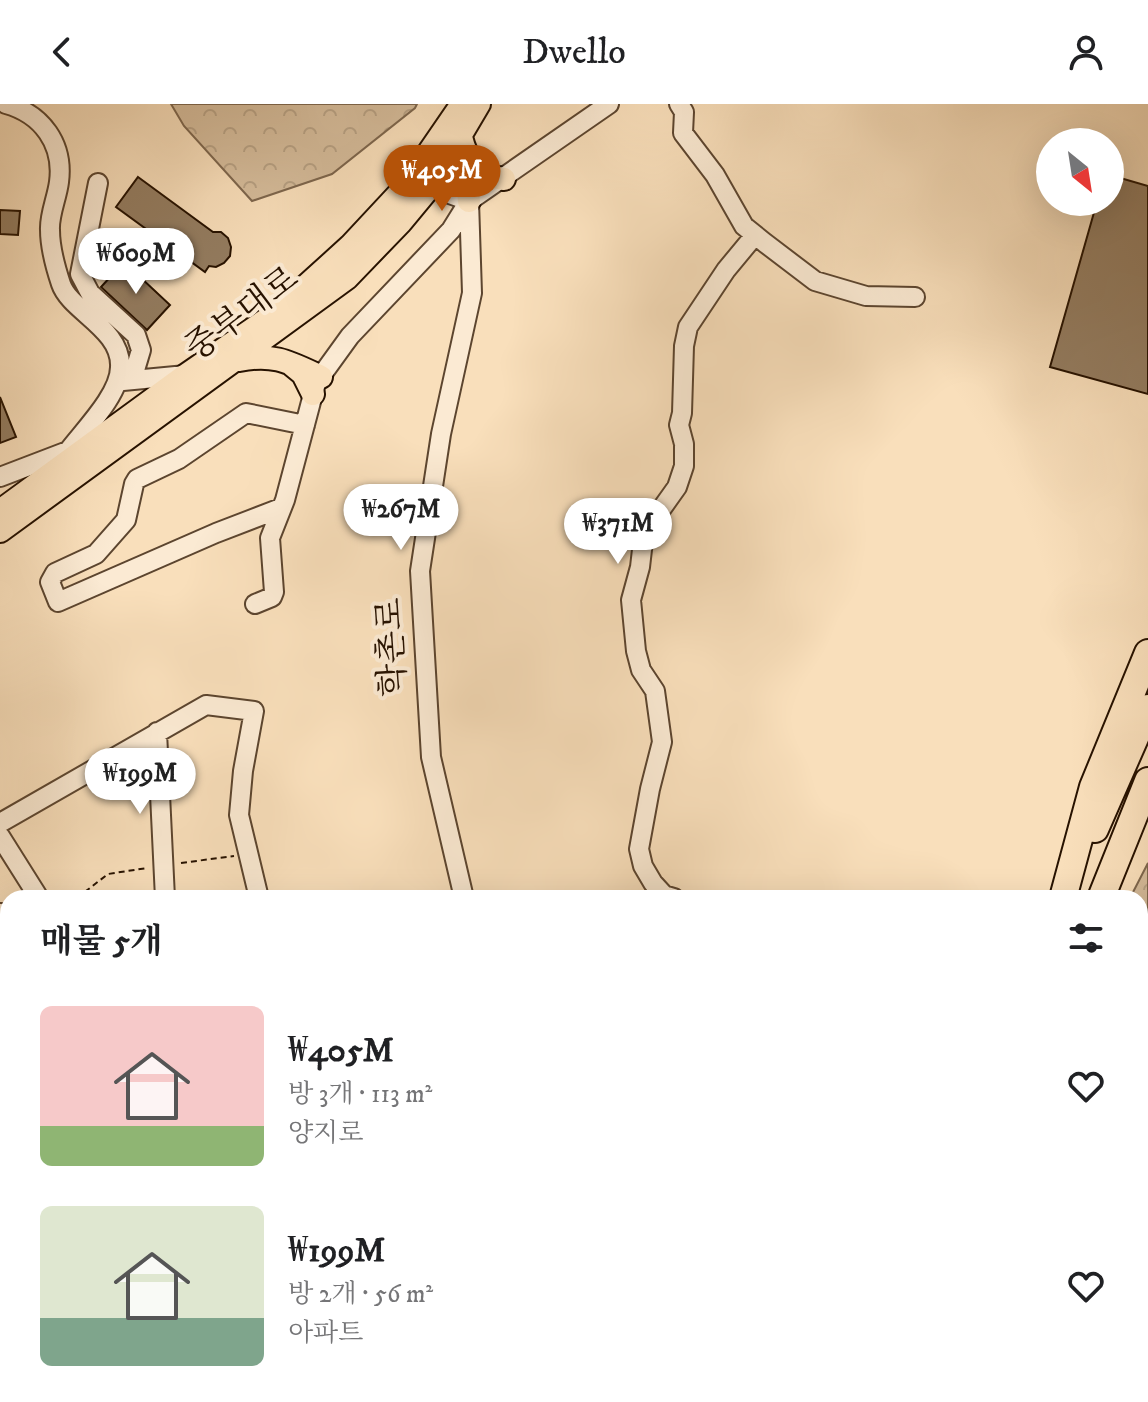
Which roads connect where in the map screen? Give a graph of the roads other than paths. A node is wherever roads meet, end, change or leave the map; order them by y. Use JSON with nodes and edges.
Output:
{"nodes":[{"id":1,"x":6,"y":104,"type":"edge"},
{"id":2,"x":475,"y":104,"type":"edge"},
{"id":3,"x":609,"y":104,"type":"edge"},
{"id":4,"x":679,"y":104,"type":"edge"},
{"id":5,"x":463,"y":144,"type":"junction"},
{"id":6,"x":504,"y":179,"type":"junction"},
{"id":7,"x":98,"y":183,"type":"dead end"},
{"id":8,"x":430,"y":187,"type":"junction"},
{"id":9,"x":469,"y":201,"type":"junction"},
{"id":10,"x":755,"y":235,"type":"junction"},
{"id":11,"x":915,"y":297,"type":"dead end"},
{"id":12,"x":237,"y":360,"type":"junction"},
{"id":13,"x":186,"y":375,"type":"junction"},
{"id":14,"x":124,"y":381,"type":"junction"},
{"id":15,"x":317,"y":386,"type":"junction"},
{"id":16,"x":305,"y":425,"type":"junction"},
{"id":17,"x":95,"y":442,"type":"junction"},
{"id":18,"x":69,"y":450,"type":"junction"},
{"id":19,"x":0,"y":477,"type":"edge"},
{"id":20,"x":281,"y":508,"type":"junction"},
{"id":21,"x":0,"y":511,"type":"edge"},
{"id":22,"x":251,"y":519,"type":"junction"},
{"id":23,"x":0,"y":531,"type":"edge"},
{"id":24,"x":270,"y":538,"type":"junction"},
{"id":25,"x":255,"y":604,"type":"dead end"},
{"id":26,"x":1148,"y":653,"type":"edge"},
{"id":27,"x":1148,"y":708,"type":"edge"},
{"id":28,"x":157,"y":732,"type":"junction"},
{"id":29,"x":1148,"y":781,"type":"edge"},
{"id":30,"x":0,"y":823,"type":"edge"},
{"id":31,"x":0,"y":836,"type":"edge"},
{"id":32,"x":34,"y":890,"type":"edge"},
{"id":33,"x":165,"y":890,"type":"edge"},
{"id":34,"x":257,"y":890,"type":"edge"},
{"id":35,"x":462,"y":890,"type":"edge"},
{"id":36,"x":648,"y":890,"type":"edge"},
{"id":37,"x":1067,"y":890,"type":"edge"},
{"id":38,"x":1068,"y":890,"type":"edge"},
{"id":39,"x":1104,"y":890,"type":"edge"}],
"edges":[{"from":1,"to":14,"type":"street"},
{"from":2,"to":5,"type":"main road","name":"중부대로"},
{"from":2,"to":13,"type":"main road","name":"중부대로"},
{"from":3,"to":6,"type":"street"},
{"from":4,"to":10,"type":"street"},
{"from":5,"to":6,"type":"main road"},
{"from":5,"to":8,"type":"main road","name":"중부대로"},
{"from":5,"to":9,"type":"main road"},
{"from":6,"to":9,"type":"street"},
{"from":7,"to":14,"type":"street"},
{"from":8,"to":9,"type":"street"},
{"from":8,"to":12,"type":"main road","name":"중부대로"},
{"from":9,"to":15,"type":"street"},
{"from":9,"to":35,"type":"street","name":"학촌로"},
{"from":10,"to":11,"type":"street"},
{"from":10,"to":36,"type":"street"},
{"from":12,"to":15,"type":"main road"},
{"from":12,"to":23,"type":"main road","name":"중부대로"},
{"from":13,"to":14,"type":"street"},
{"from":13,"to":17,"type":"main road","name":"중부대로"},
{"from":14,"to":18,"type":"street"},
{"from":15,"to":16,"type":"street"},
{"from":16,"to":20,"type":"street"},
{"from":16,"to":22,"type":"street"},
{"from":17,"to":18,"type":"street"},
{"from":17,"to":21,"type":"main road","name":"중부대로"},
{"from":18,"to":19,"type":"street"},
{"from":20,"to":22,"type":"street"},
{"from":20,"to":24,"type":"street"},
{"from":22,"to":24,"type":"street"},
{"from":24,"to":25,"type":"street"},
{"from":26,"to":37,"type":"highway"},
{"from":27,"to":38,"type":"highway"},
{"from":28,"to":30,"type":"street"},
{"from":28,"to":33,"type":"street"},
{"from":28,"to":34,"type":"street"},
{"from":29,"to":39,"type":"highway"},
{"from":31,"to":32,"type":"street"}]}
